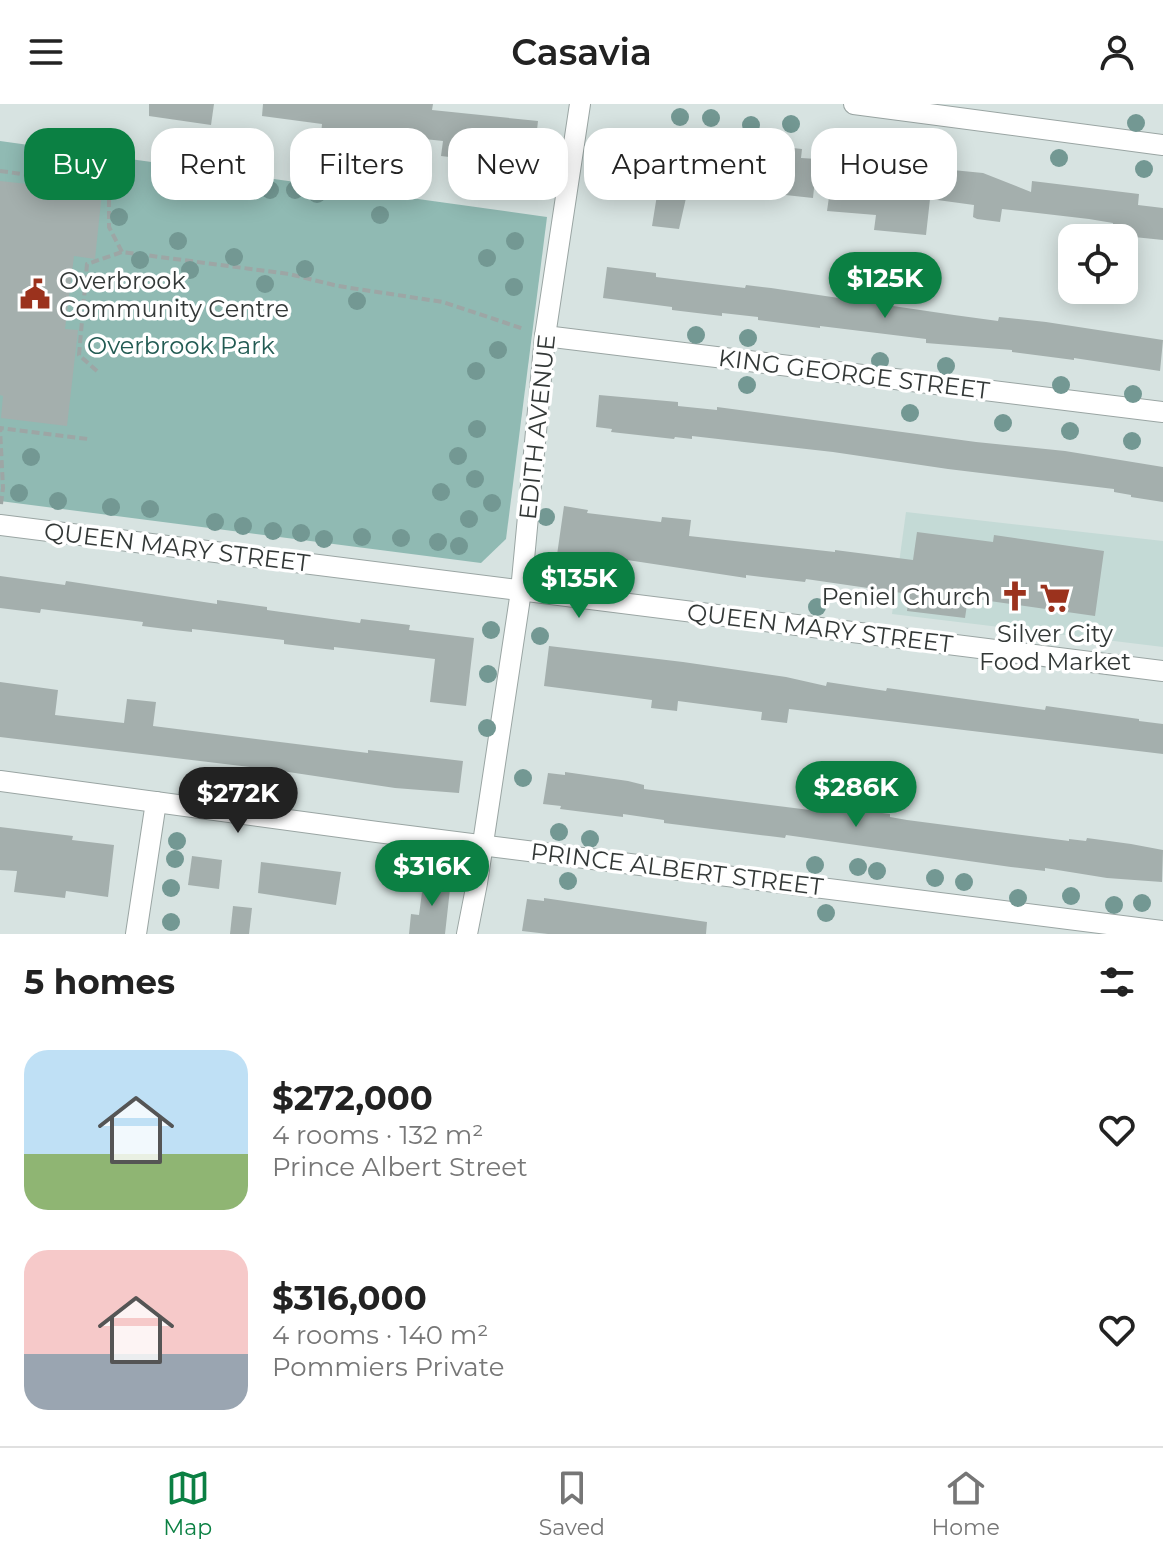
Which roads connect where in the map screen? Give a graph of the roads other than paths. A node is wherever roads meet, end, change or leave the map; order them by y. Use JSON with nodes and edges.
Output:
{"nodes":[{"id":1,"x":580,"y":104,"type":"edge"},
{"id":2,"x":854,"y":104,"type":"edge"},
{"id":3,"x":1163,"y":145,"type":"edge"},
{"id":4,"x":545,"y":336,"type":"junction"},
{"id":5,"x":1163,"y":412,"type":"edge"},
{"id":6,"x":0,"y":525,"type":"edge"},
{"id":7,"x":521,"y":591,"type":"junction"},
{"id":8,"x":1163,"y":671,"type":"edge"},
{"id":9,"x":0,"y":781,"type":"edge"},
{"id":10,"x":156,"y":802,"type":"junction"},
{"id":11,"x":482,"y":845,"type":"junction"},
{"id":12,"x":1163,"y":931,"type":"edge"},
{"id":13,"x":136,"y":934,"type":"edge"},
{"id":14,"x":467,"y":934,"type":"edge"}],
"edges":[{"from":1,"to":4,"type":"street","name":"EDITH AVENUE"},
{"from":2,"to":3,"type":"street"},
{"from":4,"to":5,"type":"street","name":"KING GEORGE STREET"},
{"from":4,"to":7,"type":"street","name":"EDITH AVENUE"},
{"from":6,"to":7,"type":"street","name":"QUEEN MARY STREET"},
{"from":7,"to":8,"type":"street","name":"QUEEN MARY STREET"},
{"from":7,"to":11,"type":"street","name":"EDITH AVENUE"},
{"from":9,"to":10,"type":"street","name":"PRINCE ALBERT STREET"},
{"from":10,"to":11,"type":"street","name":"PRINCE ALBERT STREET"},
{"from":10,"to":13,"type":"street"},
{"from":11,"to":12,"type":"street","name":"PRINCE ALBERT STREET"},
{"from":11,"to":14,"type":"street","name":"EDITH AVENUE"}]}
